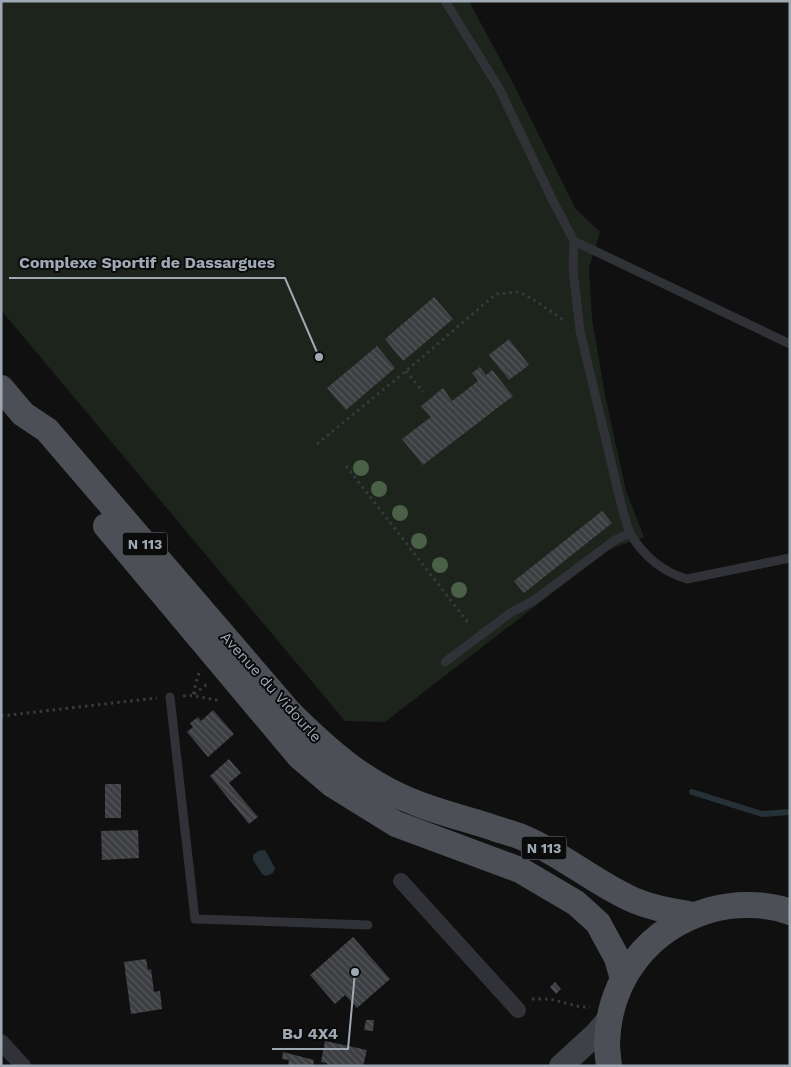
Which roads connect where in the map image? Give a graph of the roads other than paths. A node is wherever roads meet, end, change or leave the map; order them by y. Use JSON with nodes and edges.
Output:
{"nodes":[{"id":1,"x":445,"y":1,"type":"edge"},
{"id":2,"x":574,"y":241,"type":"junction"},
{"id":3,"x":790,"y":344,"type":"edge"},
{"id":4,"x":1,"y":388,"type":"edge"},
{"id":5,"x":23,"y":414,"type":"junction"},
{"id":6,"x":630,"y":533,"type":"junction"},
{"id":7,"x":790,"y":558,"type":"edge"},
{"id":8,"x":445,"y":662,"type":"dead end"},
{"id":9,"x":170,"y":697,"type":"road end"},
{"id":10,"x":401,"y":881,"type":"dead end"},
{"id":11,"x":790,"y":912,"type":"edge"},
{"id":12,"x":693,"y":915,"type":"junction"},
{"id":13,"x":368,"y":925,"type":"dead end"},
{"id":14,"x":623,"y":979,"type":"junction"},
{"id":15,"x":514,"y":1006,"type":"road end"},
{"id":16,"x":611,"y":1012,"type":"junction"},
{"id":17,"x":1,"y":1042,"type":"edge"},
{"id":18,"x":23,"y":1066,"type":"edge"},
{"id":19,"x":561,"y":1066,"type":"edge"},
{"id":20,"x":609,"y":1066,"type":"edge"}],
"edges":[{"from":1,"to":2,"type":"lane"},
{"from":2,"to":3,"type":"lane"},
{"from":2,"to":6,"type":"lane"},
{"from":4,"to":5,"type":"main road","name":"Avenue du Vidourle","number":"N 113"},
{"from":5,"to":12,"type":"main road","name":"Avenue du Vidourle","number":"N 113"},
{"from":5,"to":14,"type":"main road","name":"Avenue du Vidourle","number":"N 113"},
{"from":6,"to":7,"type":"lane"},
{"from":6,"to":8,"type":"lane"},
{"from":9,"to":13,"type":"lane"},
{"from":10,"to":15,"type":"street"},
{"from":11,"to":12,"type":"main road"},
{"from":12,"to":14,"type":"main road"},
{"from":14,"to":16,"type":"main road"},
{"from":16,"to":19,"type":"main road"},
{"from":16,"to":20,"type":"main road"},
{"from":17,"to":18,"type":"street"}]}
